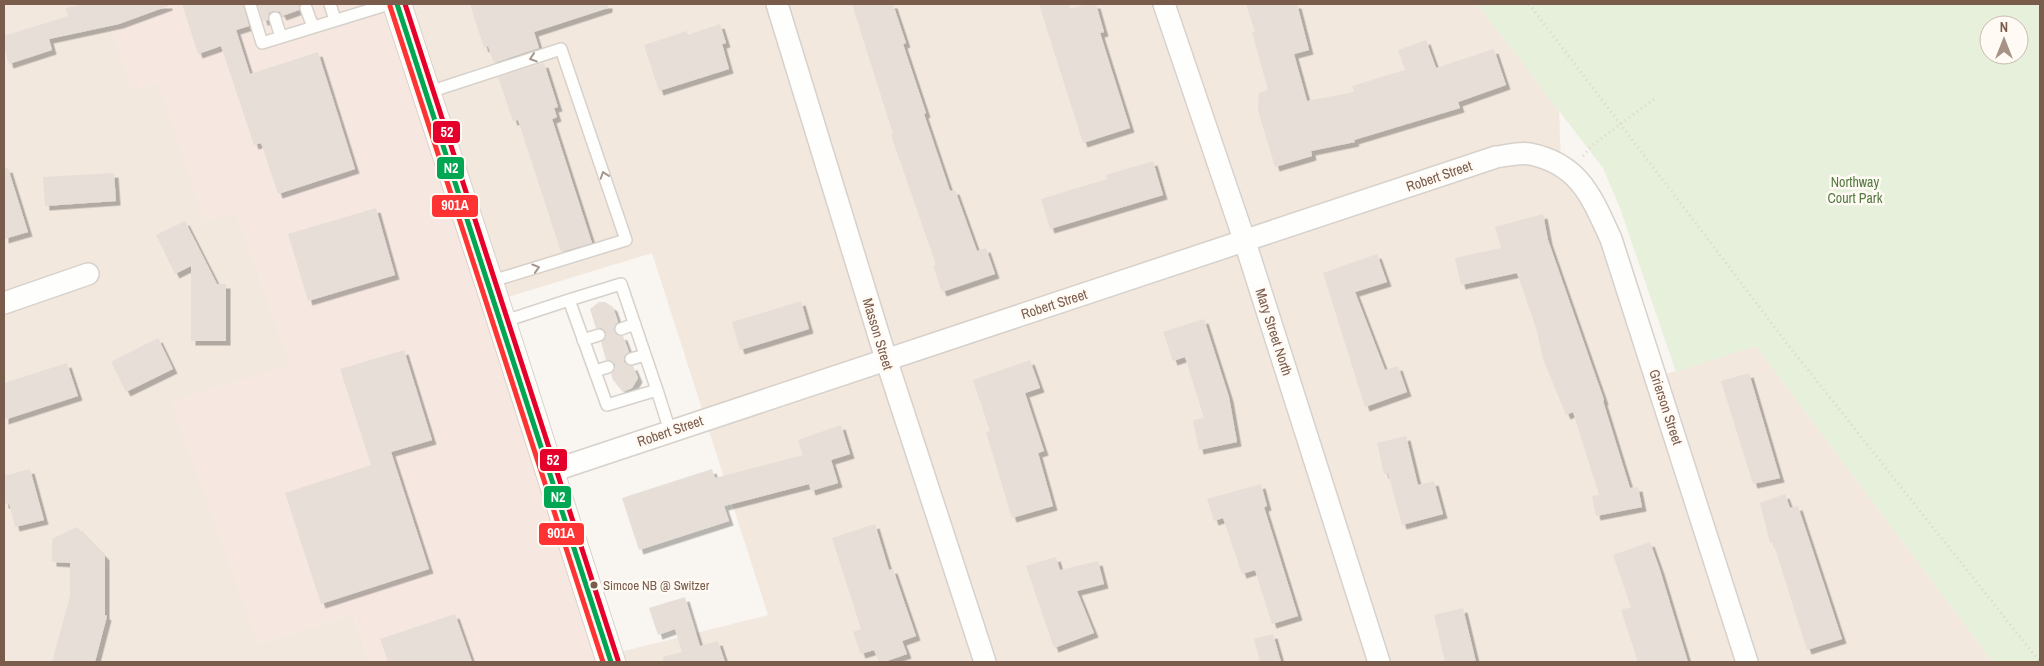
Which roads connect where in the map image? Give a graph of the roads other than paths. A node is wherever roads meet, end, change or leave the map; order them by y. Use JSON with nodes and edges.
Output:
{"nodes":[{"id":1,"x":250,"y":4,"type":"edge"},
{"id":2,"x":330,"y":4,"type":"edge"},
{"id":3,"x":389,"y":4,"type":"edge"},
{"id":4,"x":397,"y":4,"type":"edge"},
{"id":5,"x":777,"y":4,"type":"edge"},
{"id":6,"x":1164,"y":4,"type":"edge"},
{"id":7,"x":306,"y":8,"type":"dead end"},
{"id":8,"x":275,"y":18,"type":"dead end"},
{"id":9,"x":335,"y":20,"type":"junction"},
{"id":10,"x":312,"y":27,"type":"junction"},
{"id":11,"x":280,"y":37,"type":"junction"},
{"id":12,"x":426,"y":93,"type":"junction"},
{"id":13,"x":1565,"y":168,"type":"joint"},
{"id":14,"x":1245,"y":242,"type":"junction"},
{"id":15,"x":88,"y":274,"type":"dead end"},
{"id":16,"x":489,"y":282,"type":"junction"},
{"id":17,"x":569,"y":300,"type":"junction"},
{"id":18,"x":4,"y":303,"type":"edge"},
{"id":19,"x":502,"y":322,"type":"junction"},
{"id":20,"x":635,"y":324,"type":"junction"},
{"id":21,"x":620,"y":329,"type":"dead end"},
{"id":22,"x":598,"y":335,"type":"dead end"},
{"id":23,"x":583,"y":340,"type":"junction"},
{"id":24,"x":645,"y":355,"type":"junction"},
{"id":25,"x":631,"y":359,"type":"dead end"},
{"id":26,"x":886,"y":359,"type":"junction"},
{"id":27,"x":608,"y":367,"type":"dead end"},
{"id":28,"x":595,"y":371,"type":"junction"},
{"id":29,"x":657,"y":390,"type":"junction"},
{"id":30,"x":670,"y":431,"type":"junction"},
{"id":31,"x":549,"y":472,"type":"junction"},
{"id":32,"x":611,"y":662,"type":"edge"},
{"id":33,"x":985,"y":662,"type":"edge"},
{"id":34,"x":1379,"y":662,"type":"edge"},
{"id":35,"x":1747,"y":662,"type":"edge"}],
"edges":[{"from":1,"to":11,"type":"lane"},
{"from":2,"to":9,"type":"lane"},
{"from":3,"to":9,"type":"lane"},
{"from":4,"to":12,"type":"main road"},
{"from":5,"to":26,"type":"street","name":"Masson Street"},
{"from":6,"to":14,"type":"street","name":"Mary Street North"},
{"from":7,"to":10,"type":"lane"},
{"from":8,"to":11,"type":"lane"},
{"from":9,"to":10,"type":"lane"},
{"from":10,"to":11,"type":"lane"},
{"from":12,"to":16,"type":"main road"},
{"from":16,"to":12,"type":"lane","one_way":true},
{"from":13,"to":14,"type":"street","name":"Robert Street"},
{"from":13,"to":35,"type":"street","name":"Grierson Street"},
{"from":14,"to":26,"type":"street","name":"Robert Street"},
{"from":14,"to":34,"type":"street","name":"Mary Street North"},
{"from":15,"to":18,"type":"street"},
{"from":16,"to":19,"type":"main road"},
{"from":17,"to":19,"type":"lane"},
{"from":17,"to":20,"type":"lane"},
{"from":17,"to":23,"type":"lane"},
{"from":19,"to":31,"type":"main road"},
{"from":20,"to":21,"type":"lane"},
{"from":20,"to":24,"type":"lane"},
{"from":22,"to":23,"type":"lane"},
{"from":23,"to":28,"type":"lane"},
{"from":24,"to":25,"type":"lane"},
{"from":24,"to":29,"type":"lane"},
{"from":26,"to":30,"type":"street","name":"Robert Street"},
{"from":26,"to":33,"type":"street","name":"Masson Street"},
{"from":27,"to":28,"type":"lane"},
{"from":28,"to":29,"type":"lane"},
{"from":29,"to":30,"type":"lane"},
{"from":30,"to":31,"type":"street","name":"Robert Street"},
{"from":31,"to":32,"type":"main road"}]}
